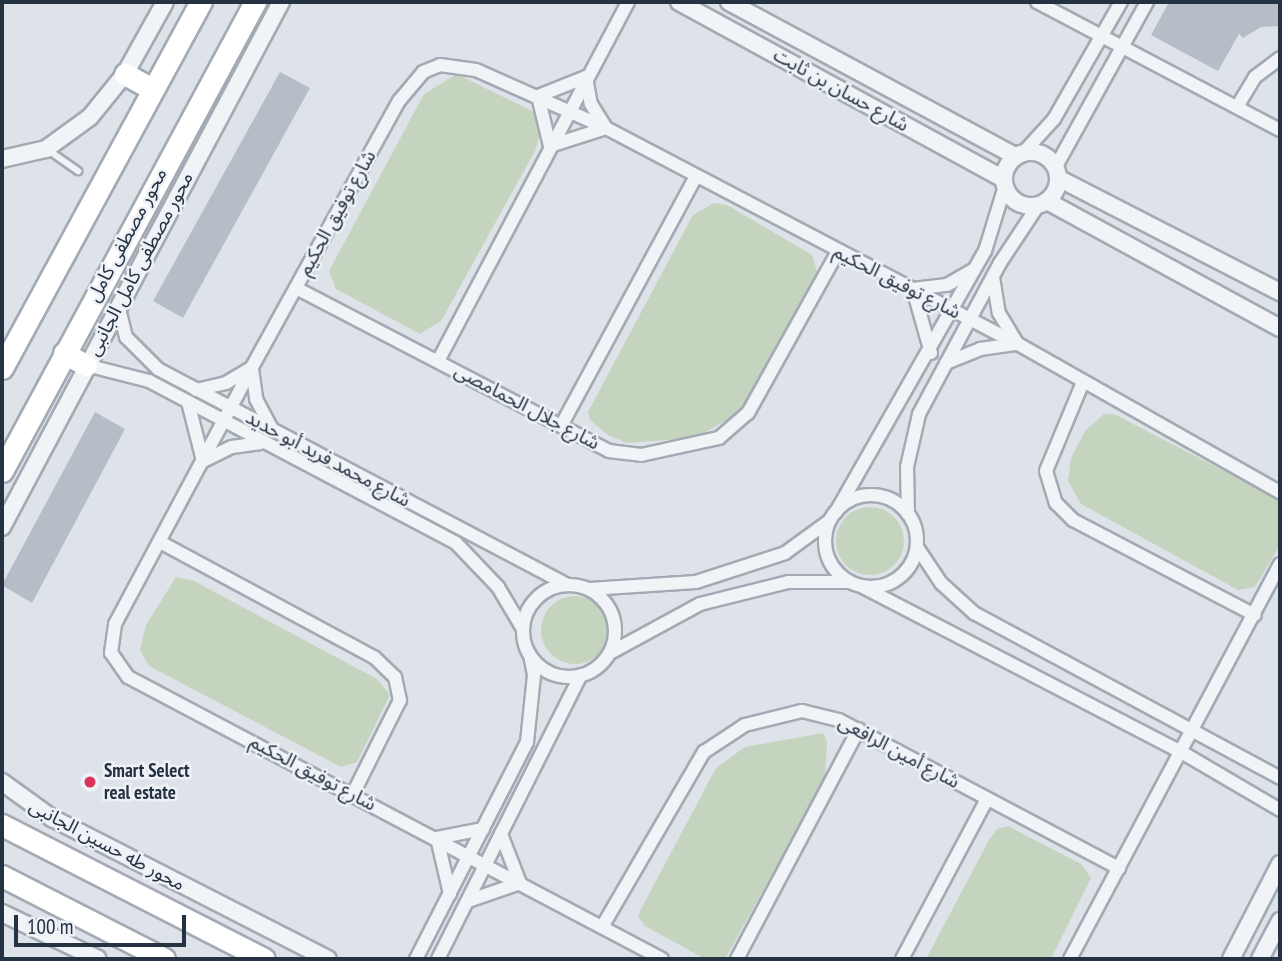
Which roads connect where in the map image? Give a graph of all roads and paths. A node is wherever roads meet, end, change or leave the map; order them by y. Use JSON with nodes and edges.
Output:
{"nodes":[{"id":1,"x":165,"y":2,"type":"edge"},
{"id":2,"x":201,"y":2,"type":"edge"},
{"id":3,"x":255,"y":2,"type":"edge"},
{"id":4,"x":281,"y":2,"type":"edge"},
{"id":5,"x":628,"y":2,"type":"edge"},
{"id":6,"x":679,"y":2,"type":"edge"},
{"id":7,"x":729,"y":2,"type":"edge"},
{"id":8,"x":1037,"y":2,"type":"edge"},
{"id":9,"x":1121,"y":2,"type":"edge"},
{"id":10,"x":1147,"y":2,"type":"edge"},
{"id":11,"x":1101,"y":36,"type":"junction"},
{"id":12,"x":1122,"y":47,"type":"junction"},
{"id":13,"x":1280,"y":58,"type":"edge"},
{"id":14,"x":125,"y":74,"type":"junction"},
{"id":15,"x":586,"y":77,"type":"junction"},
{"id":16,"x":152,"y":89,"type":"junction"},
{"id":17,"x":538,"y":96,"type":"junction"},
{"id":18,"x":1237,"y":107,"type":"junction"},
{"id":19,"x":569,"y":111,"type":"junction"},
{"id":20,"x":606,"y":128,"type":"junction"},
{"id":21,"x":1280,"y":130,"type":"edge"},
{"id":22,"x":550,"y":146,"type":"junction"},
{"id":23,"x":46,"y":149,"type":"junction"},
{"id":24,"x":1019,"y":155,"type":"junction"},
{"id":25,"x":2,"y":159,"type":"edge"},
{"id":26,"x":78,"y":171,"type":"dead end"},
{"id":27,"x":1057,"y":173,"type":"junction"},
{"id":28,"x":695,"y":178,"type":"junction"},
{"id":29,"x":1004,"y":183,"type":"junction"},
{"id":30,"x":1043,"y":202,"type":"junction"},
{"id":31,"x":838,"y":251,"type":"junction"},
{"id":32,"x":976,"y":268,"type":"junction"},
{"id":33,"x":993,"y":276,"type":"junction"},
{"id":34,"x":296,"y":288,"type":"junction"},
{"id":35,"x":912,"y":289,"type":"junction"},
{"id":36,"x":1280,"y":292,"type":"edge"},
{"id":37,"x":118,"y":306,"type":"junction"},
{"id":38,"x":952,"y":310,"type":"junction"},
{"id":39,"x":969,"y":319,"type":"junction"},
{"id":40,"x":1280,"y":328,"type":"edge"},
{"id":41,"x":1018,"y":344,"type":"junction"},
{"id":42,"x":64,"y":353,"type":"junction"},
{"id":43,"x":931,"y":353,"type":"junction"},
{"id":44,"x":439,"y":361,"type":"junction"},
{"id":45,"x":946,"y":363,"type":"junction"},
{"id":46,"x":3,"y":364,"type":"edge"},
{"id":47,"x":86,"y":365,"type":"junction"},
{"id":48,"x":252,"y":367,"type":"junction"},
{"id":49,"x":1083,"y":382,"type":"junction"},
{"id":50,"x":196,"y":390,"type":"junction"},
{"id":51,"x":188,"y":402,"type":"junction"},
{"id":52,"x":230,"y":407,"type":"junction"},
{"id":53,"x":222,"y":422,"type":"junction"},
{"id":54,"x":561,"y":426,"type":"junction"},
{"id":55,"x":271,"y":428,"type":"junction"},
{"id":56,"x":264,"y":443,"type":"junction"},
{"id":57,"x":203,"y":461,"type":"junction"},
{"id":58,"x":2,"y":471,"type":"edge"},
{"id":59,"x":1280,"y":492,"type":"edge"},
{"id":60,"x":908,"y":514,"type":"junction"},
{"id":61,"x":833,"y":516,"type":"junction"},
{"id":62,"x":2,"y":527,"type":"edge"},
{"id":63,"x":160,"y":542,"type":"junction"},
{"id":64,"x":917,"y":547,"type":"junction"},
{"id":65,"x":1280,"y":564,"type":"edge"},
{"id":66,"x":857,"y":584,"type":"junction"},
{"id":67,"x":568,"y":585,"type":"junction"},
{"id":68,"x":590,"y":589,"type":"junction"},
{"id":69,"x":1255,"y":615,"type":"junction"},
{"id":70,"x":523,"y":629,"type":"junction"},
{"id":71,"x":610,"y":653,"type":"junction"},
{"id":72,"x":530,"y":655,"type":"junction"},
{"id":73,"x":582,"y":675,"type":"junction"},
{"id":74,"x":859,"y":729,"type":"junction"},
{"id":75,"x":1193,"y":732,"type":"junction"},
{"id":76,"x":1183,"y":753,"type":"junction"},
{"id":77,"x":1280,"y":778,"type":"edge"},
{"id":78,"x":2,"y":782,"type":"edge"},
{"id":79,"x":353,"y":794,"type":"junction"},
{"id":80,"x":987,"y":799,"type":"junction"},
{"id":81,"x":1280,"y":810,"type":"edge"},
{"id":82,"x":2,"y":825,"type":"edge"},
{"id":83,"x":483,"y":829,"type":"junction"},
{"id":84,"x":501,"y":834,"type":"junction"},
{"id":85,"x":436,"y":838,"type":"junction"},
{"id":86,"x":470,"y":856,"type":"junction"},
{"id":87,"x":1280,"y":864,"type":"edge"},
{"id":88,"x":486,"y":866,"type":"junction"},
{"id":89,"x":1119,"y":868,"type":"junction"},
{"id":90,"x":2,"y":876,"type":"edge"},
{"id":91,"x":520,"y":883,"type":"junction"},
{"id":92,"x":450,"y":894,"type":"junction"},
{"id":93,"x":468,"y":901,"type":"junction"},
{"id":94,"x":2,"y":913,"type":"edge"},
{"id":95,"x":1280,"y":921,"type":"edge"},
{"id":96,"x":602,"y":927,"type":"junction"},
{"id":97,"x":98,"y":959,"type":"edge"},
{"id":98,"x":164,"y":959,"type":"edge"},
{"id":99,"x":264,"y":959,"type":"edge"},
{"id":100,"x":328,"y":959,"type":"edge"},
{"id":101,"x":416,"y":959,"type":"edge"},
{"id":102,"x":438,"y":959,"type":"edge"},
{"id":103,"x":662,"y":959,"type":"edge"},
{"id":104,"x":737,"y":959,"type":"edge"},
{"id":105,"x":902,"y":959,"type":"edge"},
{"id":106,"x":1070,"y":959,"type":"edge"},
{"id":107,"x":1231,"y":959,"type":"edge"},
{"id":108,"x":1260,"y":959,"type":"edge"}],
"edges":[{"from":1,"to":14,"type":"street"},
{"from":2,"to":16,"type":"main road"},
{"from":3,"to":42,"type":"main road","name":"محور مصطفى كامل"},
{"from":4,"to":37,"type":"street","name":"محور مصطفى كامل الجانبى"},
{"from":5,"to":15,"type":"street"},
{"from":6,"to":29,"type":"street","name":"شارع حسان بن ثابت"},
{"from":7,"to":24,"type":"street","name":"شارع حسان بن ثابت"},
{"from":8,"to":11,"type":"street"},
{"from":9,"to":11,"type":"street"},
{"from":10,"to":12,"type":"street"},
{"from":11,"to":12,"type":"street"},
{"from":11,"to":24,"type":"street"},
{"from":12,"to":18,"type":"street"},
{"from":12,"to":27,"type":"street"},
{"from":13,"to":18,"type":"street"},
{"from":14,"to":16,"type":"main road"},
{"from":14,"to":23,"type":"street"},
{"from":15,"to":17,"type":"street"},
{"from":15,"to":19,"type":"street"},
{"from":15,"to":20,"type":"street"},
{"from":16,"to":46,"type":"main road"},
{"from":17,"to":19,"type":"street","name":"شارع توفيق الحكيم"},
{"from":17,"to":22,"type":"street"},
{"from":17,"to":34,"type":"street","name":"شارع توفيق الحكيم"},
{"from":18,"to":21,"type":"street"},
{"from":19,"to":20,"type":"street","name":"شارع توفيق الحكيم"},
{"from":19,"to":22,"type":"street"},
{"from":20,"to":22,"type":"street"},
{"from":20,"to":28,"type":"street","name":"شارع توفيق الحكيم"},
{"from":22,"to":44,"type":"street"},
{"from":23,"to":25,"type":"street"},
{"from":23,"to":26,"type":"lane"},
{"from":24,"to":27,"type":"street"},
{"from":24,"to":29,"type":"street"},
{"from":27,"to":30,"type":"street"},
{"from":27,"to":36,"type":"street"},
{"from":28,"to":31,"type":"street","name":"شارع توفيق الحكيم"},
{"from":28,"to":54,"type":"street"},
{"from":29,"to":30,"type":"street"},
{"from":29,"to":32,"type":"street"},
{"from":30,"to":33,"type":"street"},
{"from":30,"to":40,"type":"street"},
{"from":31,"to":35,"type":"street","name":"شارع توفيق الحكيم"},
{"from":31,"to":54,"type":"street","name":"شارع جلال الحمامصى"},
{"from":32,"to":35,"type":"street"},
{"from":32,"to":38,"type":"street"},
{"from":33,"to":39,"type":"street"},
{"from":33,"to":41,"type":"street"},
{"from":34,"to":44,"type":"street","name":"شارع جلال الحمامصى"},
{"from":34,"to":48,"type":"street","name":"شارع توفيق الحكيم"},
{"from":35,"to":38,"type":"street","name":"شارع توفيق الحكيم"},
{"from":35,"to":43,"type":"street"},
{"from":37,"to":47,"type":"street","name":"محور مصطفى كامل الجانبى"},
{"from":37,"to":50,"type":"street","name":"شارع محمد فريد أبو حديد"},
{"from":38,"to":39,"type":"street","name":"شارع توفيق الحكيم"},
{"from":38,"to":43,"type":"street"},
{"from":39,"to":41,"type":"street","name":"شارع توفيق الحكيم"},
{"from":39,"to":45,"type":"street"},
{"from":41,"to":45,"type":"street"},
{"from":41,"to":49,"type":"street","name":"شارع توفيق الحكيم"},
{"from":42,"to":47,"type":"main road"},
{"from":42,"to":58,"type":"main road","name":"محور مصطفى كامل"},
{"from":43,"to":61,"type":"street"},
{"from":44,"to":54,"type":"street","name":"شارع جلال الحمامصى"},
{"from":45,"to":60,"type":"street"},
{"from":47,"to":51,"type":"street","name":"شارع محمد فريد أبو حديد"},
{"from":47,"to":62,"type":"street","name":"محور مصطفى كامل الجانبى"},
{"from":48,"to":50,"type":"street"},
{"from":48,"to":52,"type":"street","name":"شارع توفيق الحكيم"},
{"from":48,"to":55,"type":"street"},
{"from":49,"to":59,"type":"street","name":"شارع توفيق الحكيم"},
{"from":49,"to":69,"type":"street"},
{"from":50,"to":52,"type":"street","name":"شارع محمد فريد أبو حديد"},
{"from":51,"to":53,"type":"street","name":"شارع محمد فريد أبو حديد"},
{"from":51,"to":57,"type":"street"},
{"from":52,"to":53,"type":"street","name":"شارع توفيق الحكيم"},
{"from":52,"to":55,"type":"street","name":"شارع محمد فريد أبو حديد"},
{"from":53,"to":56,"type":"street","name":"شارع محمد فريد أبو حديد"},
{"from":53,"to":57,"type":"street","name":"شارع توفيق الحكيم"},
{"from":55,"to":67,"type":"street","name":"شارع محمد فريد أبو حديد"},
{"from":56,"to":57,"type":"street"},
{"from":56,"to":70,"type":"street","name":"شارع محمد فريد أبو حديد"},
{"from":57,"to":63,"type":"street","name":"شارع توفيق الحكيم"},
{"from":60,"to":61,"type":"street"},
{"from":60,"to":64,"type":"street"},
{"from":61,"to":66,"type":"street"},
{"from":61,"to":68,"type":"street"},
{"from":63,"to":79,"type":"street"},
{"from":63,"to":79,"type":"street","name":"شارع توفيق الحكيم"},
{"from":64,"to":66,"type":"street"},
{"from":64,"to":75,"type":"street"},
{"from":65,"to":69,"type":"street"},
{"from":66,"to":71,"type":"street"},
{"from":66,"to":76,"type":"street"},
{"from":67,"to":68,"type":"street"},
{"from":67,"to":70,"type":"street"},
{"from":68,"to":71,"type":"street"},
{"from":69,"to":75,"type":"street"},
{"from":70,"to":72,"type":"street"},
{"from":71,"to":73,"type":"street"},
{"from":72,"to":73,"type":"street"},
{"from":72,"to":83,"type":"street"},
{"from":73,"to":84,"type":"street"},
{"from":74,"to":80,"type":"street","name":"شارع أمين الرافعى"},
{"from":74,"to":96,"type":"street","name":"شارع أمين الرافعى"},
{"from":74,"to":104,"type":"street"},
{"from":75,"to":76,"type":"street"},
{"from":75,"to":77,"type":"street"},
{"from":76,"to":81,"type":"street"},
{"from":76,"to":89,"type":"street"},
{"from":78,"to":100,"type":"street","name":"محور طه حسين الجانبى"},
{"from":79,"to":85,"type":"street","name":"شارع توفيق الحكيم"},
{"from":80,"to":89,"type":"street","name":"شارع أمين الرافعى"},
{"from":80,"to":105,"type":"street"},
{"from":82,"to":99,"type":"main road"},
{"from":83,"to":85,"type":"street"},
{"from":83,"to":86,"type":"street"},
{"from":84,"to":88,"type":"street"},
{"from":84,"to":91,"type":"street"},
{"from":85,"to":86,"type":"street","name":"شارع توفيق الحكيم"},
{"from":85,"to":92,"type":"street"},
{"from":86,"to":88,"type":"street","name":"شارع توفيق الحكيم"},
{"from":86,"to":92,"type":"street"},
{"from":87,"to":107,"type":"street"},
{"from":88,"to":91,"type":"street","name":"شارع توفيق الحكيم"},
{"from":88,"to":93,"type":"street"},
{"from":89,"to":106,"type":"street"},
{"from":90,"to":98,"type":"main road"},
{"from":91,"to":93,"type":"street"},
{"from":91,"to":96,"type":"street","name":"شارع توفيق الحكيم"},
{"from":92,"to":101,"type":"street"},
{"from":93,"to":102,"type":"street"},
{"from":94,"to":97,"type":"street"},
{"from":95,"to":108,"type":"street"},
{"from":96,"to":103,"type":"street","name":"شارع توفيق الحكيم"}]}
